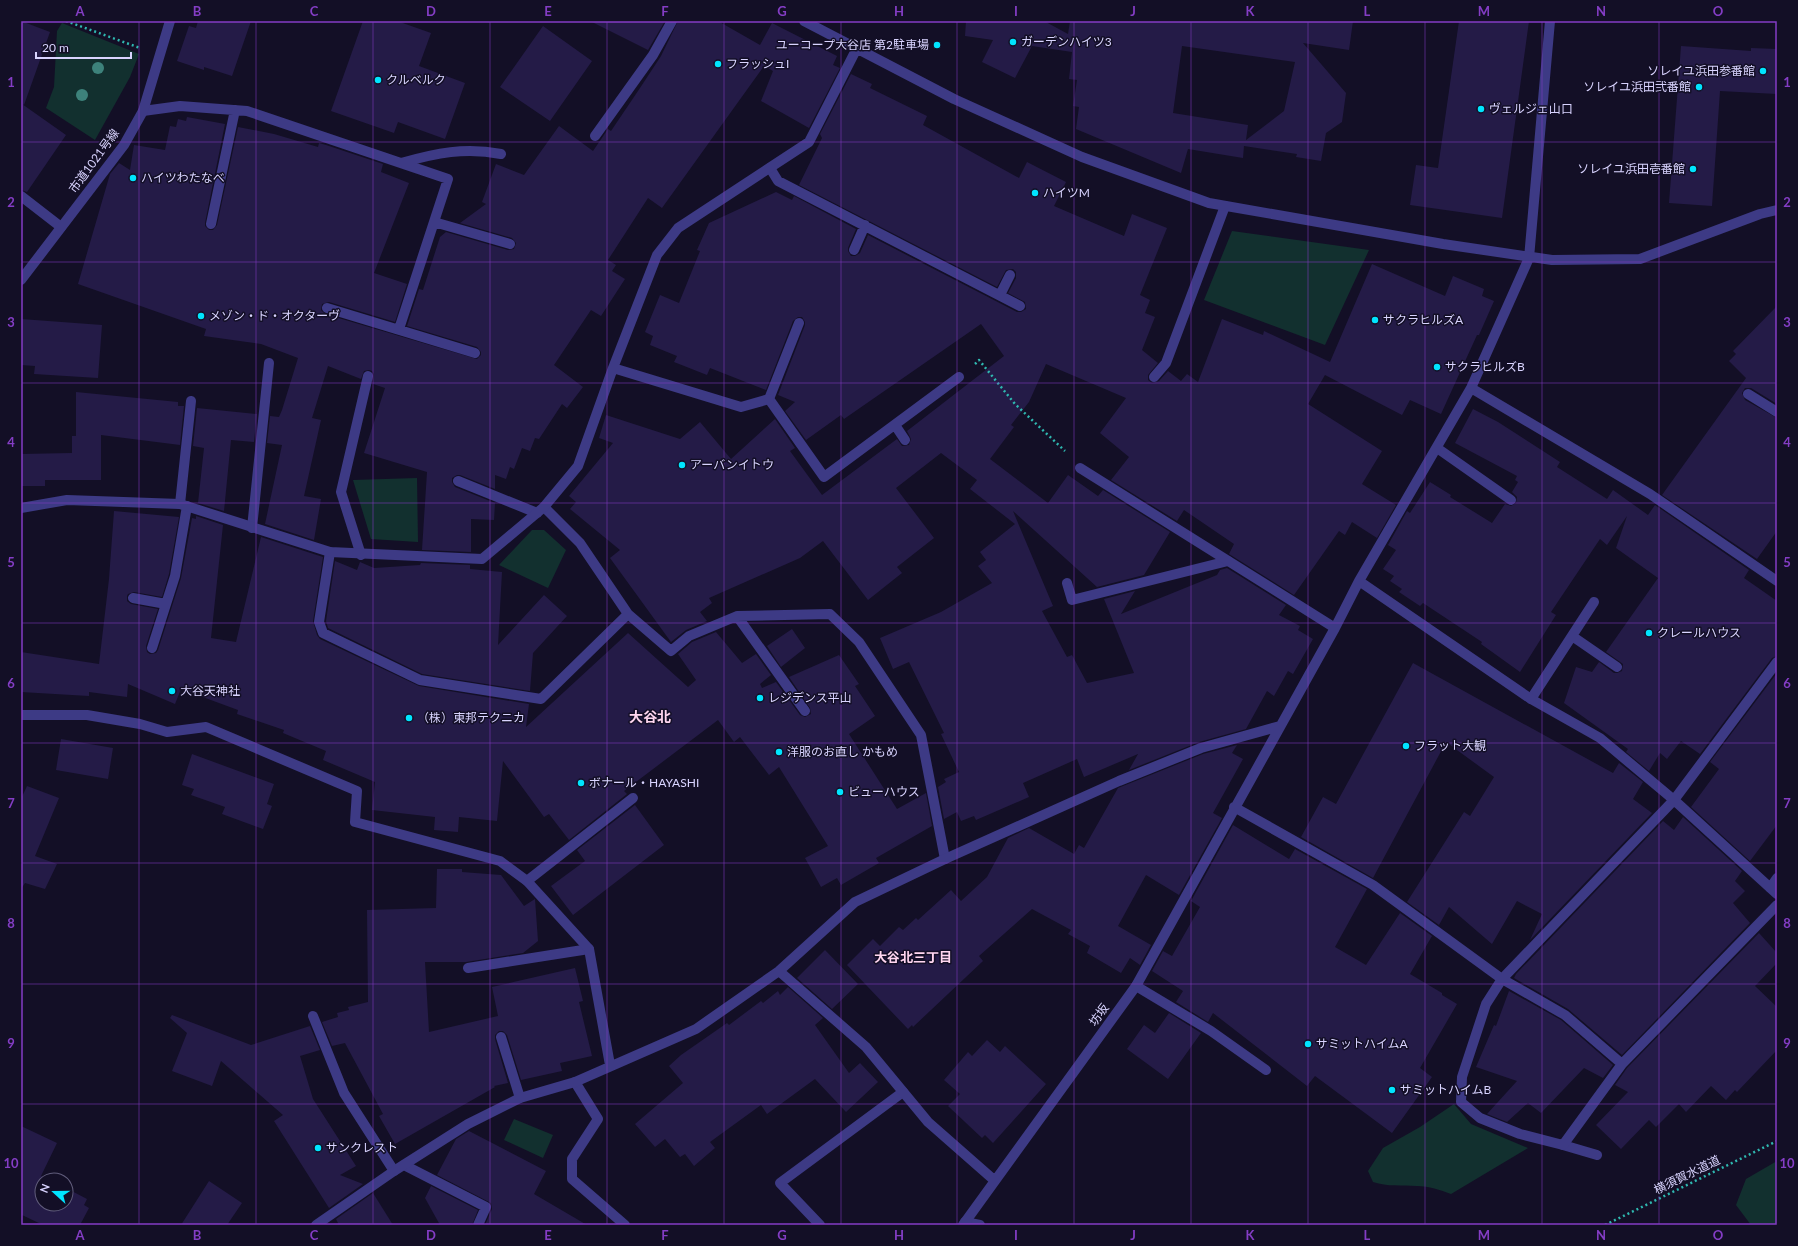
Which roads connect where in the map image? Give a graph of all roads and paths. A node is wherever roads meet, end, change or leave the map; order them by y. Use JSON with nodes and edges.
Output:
{"nodes":[{"id":1,"x":66,"y":21,"type":"edge"},
{"id":2,"x":170,"y":21,"type":"edge"},
{"id":3,"x":672,"y":21,"type":"edge"},
{"id":4,"x":804,"y":21,"type":"edge"},
{"id":5,"x":1550,"y":21,"type":"edge"},
{"id":6,"x":857,"y":48,"type":"junction"},
{"id":7,"x":146,"y":50,"type":"dead end"},
{"id":8,"x":234,"y":110,"type":"junction"},
{"id":9,"x":143,"y":111,"type":"junction"},
{"id":10,"x":595,"y":136,"type":"dead end"},
{"id":11,"x":501,"y":154,"type":"dead end"},
{"id":12,"x":401,"y":163,"type":"junction"},
{"id":13,"x":770,"y":168,"type":"junction"},
{"id":14,"x":21,"y":196,"type":"edge"},
{"id":15,"x":1225,"y":206,"type":"junction"},
{"id":16,"x":1777,"y":210,"type":"edge"},
{"id":17,"x":434,"y":222,"type":"junction"},
{"id":18,"x":210,"y":224,"type":"dead end"},
{"id":19,"x":865,"y":225,"type":"junction"},
{"id":20,"x":61,"y":227,"type":"junction"},
{"id":21,"x":510,"y":244,"type":"dead end"},
{"id":22,"x":854,"y":250,"type":"dead end"},
{"id":23,"x":1528,"y":258,"type":"junction"},
{"id":24,"x":1010,"y":275,"type":"dead end"},
{"id":25,"x":21,"y":280,"type":"edge"},
{"id":26,"x":1000,"y":295,"type":"junction"},
{"id":27,"x":1020,"y":306,"type":"dead end"},
{"id":28,"x":327,"y":308,"type":"dead end"},
{"id":29,"x":799,"y":323,"type":"dead end"},
{"id":30,"x":399,"y":329,"type":"junction"},
{"id":31,"x":475,"y":353,"type":"dead end"},
{"id":32,"x":979,"y":360,"type":"dead end"},
{"id":33,"x":269,"y":363,"type":"dead end"},
{"id":34,"x":613,"y":368,"type":"junction"},
{"id":35,"x":368,"y":376,"type":"dead end"},
{"id":36,"x":959,"y":377,"type":"dead end"},
{"id":37,"x":1154,"y":377,"type":"dead end"},
{"id":38,"x":1471,"y":388,"type":"junction"},
{"id":39,"x":1748,"y":394,"type":"dead end"},
{"id":40,"x":769,"y":399,"type":"junction"},
{"id":41,"x":191,"y":401,"type":"dead end"},
{"id":42,"x":1777,"y":412,"type":"edge"},
{"id":43,"x":895,"y":425,"type":"junction"},
{"id":44,"x":905,"y":440,"type":"dead end"},
{"id":45,"x":1437,"y":448,"type":"junction"},
{"id":46,"x":1080,"y":468,"type":"joint"},
{"id":47,"x":458,"y":481,"type":"dead end"},
{"id":48,"x":1511,"y":500,"type":"dead end"},
{"id":49,"x":183,"y":505,"type":"junction"},
{"id":50,"x":21,"y":508,"type":"edge"},
{"id":51,"x":540,"y":510,"type":"junction"},
{"id":52,"x":252,"y":528,"type":"junction"},
{"id":53,"x":330,"y":552,"type":"junction"},
{"id":54,"x":361,"y":555,"type":"junction"},
{"id":55,"x":1228,"y":561,"type":"junction"},
{"id":56,"x":1359,"y":581,"type":"junction"},
{"id":57,"x":1777,"y":581,"type":"edge"},
{"id":58,"x":1067,"y":583,"type":"dead end"},
{"id":59,"x":133,"y":598,"type":"dead end"},
{"id":60,"x":1594,"y":602,"type":"dead end"},
{"id":61,"x":166,"y":604,"type":"junction"},
{"id":62,"x":628,"y":614,"type":"junction"},
{"id":63,"x":737,"y":616,"type":"junction"},
{"id":64,"x":1335,"y":628,"type":"junction"},
{"id":65,"x":1572,"y":636,"type":"junction"},
{"id":66,"x":152,"y":648,"type":"dead end"},
{"id":67,"x":1777,"y":662,"type":"edge"},
{"id":68,"x":1617,"y":667,"type":"dead end"},
{"id":69,"x":1531,"y":699,"type":"junction"},
{"id":70,"x":805,"y":711,"type":"dead end"},
{"id":71,"x":21,"y":715,"type":"edge"},
{"id":72,"x":1280,"y":726,"type":"junction"},
{"id":73,"x":633,"y":798,"type":"dead end"},
{"id":74,"x":1674,"y":800,"type":"junction"},
{"id":75,"x":1234,"y":807,"type":"junction"},
{"id":76,"x":945,"y":859,"type":"junction"},
{"id":77,"x":1777,"y":878,"type":"edge"},
{"id":78,"x":527,"y":880,"type":"junction"},
{"id":79,"x":1773,"y":891,"type":"edge"},
{"id":80,"x":1777,"y":905,"type":"edge"},
{"id":81,"x":589,"y":949,"type":"junction"},
{"id":82,"x":468,"y":968,"type":"dead end"},
{"id":83,"x":779,"y":971,"type":"junction"},
{"id":84,"x":1502,"y":979,"type":"junction"},
{"id":85,"x":1136,"y":986,"type":"junction"},
{"id":86,"x":313,"y":1016,"type":"dead end"},
{"id":87,"x":501,"y":1037,"type":"dead end"},
{"id":88,"x":1622,"y":1064,"type":"junction"},
{"id":89,"x":610,"y":1065,"type":"junction"},
{"id":90,"x":1266,"y":1070,"type":"dead end"},
{"id":91,"x":574,"y":1082,"type":"junction"},
{"id":92,"x":903,"y":1092,"type":"junction"},
{"id":93,"x":520,"y":1098,"type":"junction"},
{"id":94,"x":1777,"y":1141,"type":"edge"},
{"id":95,"x":1562,"y":1145,"type":"junction"},
{"id":96,"x":1597,"y":1155,"type":"dead end"},
{"id":97,"x":404,"y":1165,"type":"junction"},
{"id":98,"x":394,"y":1171,"type":"junction"},
{"id":99,"x":994,"y":1180,"type":"junction"},
{"id":100,"x":964,"y":1224,"type":"edge"},
{"id":101,"x":316,"y":1225,"type":"edge"},
{"id":102,"x":478,"y":1225,"type":"edge"},
{"id":103,"x":625,"y":1225,"type":"edge"},
{"id":104,"x":820,"y":1225,"type":"edge"},
{"id":105,"x":980,"y":1225,"type":"edge"},
{"id":106,"x":1605,"y":1225,"type":"edge"}],
"edges":[{"from":1,"to":7,"type":"path"},
{"from":2,"to":9,"type":"street","name":"市道1021号線"},
{"from":3,"to":10,"type":"street"},
{"from":4,"to":6,"type":"street"},
{"from":5,"to":23,"type":"street","name":"坊坂"},
{"from":6,"to":13,"type":"street"},
{"from":6,"to":15,"type":"street"},
{"from":8,"to":9,"type":"street"},
{"from":8,"to":12,"type":"street"},
{"from":8,"to":18,"type":"street"},
{"from":9,"to":20,"type":"street","name":"市道1021号線"},
{"from":11,"to":12,"type":"street"},
{"from":12,"to":17,"type":"street"},
{"from":13,"to":19,"type":"street"},
{"from":13,"to":34,"type":"street"},
{"from":14,"to":20,"type":"street"},
{"from":15,"to":23,"type":"street"},
{"from":15,"to":37,"type":"street"},
{"from":16,"to":23,"type":"street"},
{"from":17,"to":21,"type":"street"},
{"from":17,"to":30,"type":"street"},
{"from":19,"to":22,"type":"street"},
{"from":19,"to":26,"type":"street"},
{"from":20,"to":25,"type":"street","name":"市道1021号線"},
{"from":23,"to":38,"type":"street","name":"坊坂"},
{"from":24,"to":26,"type":"street"},
{"from":26,"to":27,"type":"street"},
{"from":28,"to":30,"type":"street"},
{"from":29,"to":40,"type":"street"},
{"from":30,"to":31,"type":"street"},
{"from":32,"to":46,"type":"path"},
{"from":33,"to":52,"type":"street"},
{"from":34,"to":40,"type":"street"},
{"from":34,"to":51,"type":"street"},
{"from":35,"to":54,"type":"street"},
{"from":36,"to":43,"type":"street"},
{"from":38,"to":45,"type":"street","name":"坊坂"},
{"from":38,"to":57,"type":"street"},
{"from":39,"to":42,"type":"street"},
{"from":40,"to":43,"type":"street"},
{"from":41,"to":49,"type":"street"},
{"from":43,"to":44,"type":"street"},
{"from":45,"to":48,"type":"street"},
{"from":45,"to":56,"type":"street","name":"坊坂"},
{"from":46,"to":55,"type":"street"},
{"from":47,"to":51,"type":"street"},
{"from":49,"to":50,"type":"street"},
{"from":49,"to":52,"type":"street"},
{"from":49,"to":61,"type":"street"},
{"from":51,"to":54,"type":"street"},
{"from":51,"to":62,"type":"street"},
{"from":52,"to":53,"type":"street"},
{"from":53,"to":54,"type":"street"},
{"from":53,"to":62,"type":"street"},
{"from":55,"to":58,"type":"street"},
{"from":55,"to":64,"type":"street"},
{"from":56,"to":64,"type":"street","name":"坊坂"},
{"from":56,"to":69,"type":"street"},
{"from":59,"to":61,"type":"street"},
{"from":60,"to":65,"type":"street"},
{"from":61,"to":66,"type":"street"},
{"from":62,"to":63,"type":"street"},
{"from":63,"to":70,"type":"street"},
{"from":63,"to":76,"type":"street"},
{"from":64,"to":72,"type":"street","name":"坊坂"},
{"from":65,"to":68,"type":"street"},
{"from":65,"to":69,"type":"street"},
{"from":67,"to":74,"type":"street"},
{"from":69,"to":74,"type":"street"},
{"from":71,"to":78,"type":"street"},
{"from":72,"to":75,"type":"street","name":"坊坂"},
{"from":72,"to":76,"type":"street"},
{"from":73,"to":78,"type":"street"},
{"from":74,"to":79,"type":"street"},
{"from":74,"to":84,"type":"street"},
{"from":75,"to":84,"type":"street"},
{"from":75,"to":85,"type":"street","name":"坊坂"},
{"from":76,"to":83,"type":"street"},
{"from":77,"to":79,"type":"street"},
{"from":78,"to":81,"type":"street"},
{"from":80,"to":88,"type":"street"},
{"from":81,"to":82,"type":"street"},
{"from":81,"to":89,"type":"street"},
{"from":83,"to":89,"type":"street"},
{"from":83,"to":92,"type":"street"},
{"from":84,"to":88,"type":"street"},
{"from":84,"to":95,"type":"street"},
{"from":85,"to":90,"type":"street"},
{"from":85,"to":99,"type":"street","name":"坊坂"},
{"from":86,"to":98,"type":"street"},
{"from":87,"to":93,"type":"street"},
{"from":88,"to":95,"type":"street"},
{"from":89,"to":91,"type":"street"},
{"from":91,"to":93,"type":"street"},
{"from":91,"to":103,"type":"street"},
{"from":92,"to":99,"type":"street"},
{"from":92,"to":104,"type":"street"},
{"from":93,"to":97,"type":"street"},
{"from":94,"to":106,"type":"path","name":"横須賀水道道"},
{"from":95,"to":96,"type":"street"},
{"from":97,"to":98,"type":"street"},
{"from":97,"to":102,"type":"street"},
{"from":98,"to":101,"type":"street"},
{"from":99,"to":100,"type":"street","name":"坊坂"},
{"from":100,"to":105,"type":"street"}]}
